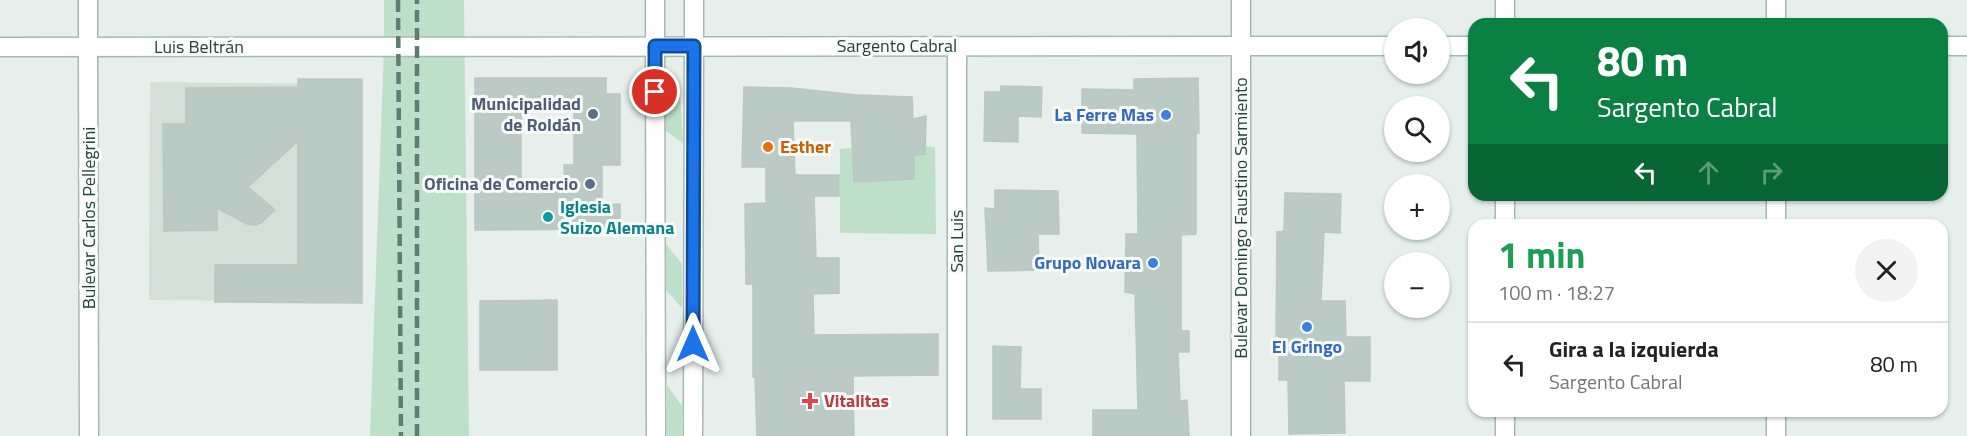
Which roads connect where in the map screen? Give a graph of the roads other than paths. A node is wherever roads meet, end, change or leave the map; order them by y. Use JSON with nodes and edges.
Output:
{"nodes":[{"id":1,"x":88,"y":0,"type":"edge"},
{"id":2,"x":655,"y":0,"type":"edge"},
{"id":3,"x":694,"y":0,"type":"edge"},
{"id":4,"x":1241,"y":0,"type":"edge"},
{"id":5,"x":1505,"y":0,"type":"edge"},
{"id":6,"x":1776,"y":0,"type":"edge"},
{"id":7,"x":1505,"y":18,"type":"edge"},
{"id":8,"x":1776,"y":18,"type":"edge"},
{"id":9,"x":88,"y":46,"type":"junction"},
{"id":10,"x":399,"y":46,"type":"joint"},
{"id":11,"x":655,"y":46,"type":"junction"},
{"id":12,"x":694,"y":46,"type":"junction"},
{"id":13,"x":957,"y":46,"type":"junction"},
{"id":14,"x":1241,"y":46,"type":"junction"},
{"id":15,"x":1384,"y":46,"type":"edge"},
{"id":16,"x":1450,"y":46,"type":"edge"},
{"id":17,"x":1468,"y":46,"type":"edge"},
{"id":18,"x":1948,"y":46,"type":"edge"},
{"id":19,"x":1967,"y":46,"type":"edge"},
{"id":20,"x":0,"y":47,"type":"edge"},
{"id":21,"x":1505,"y":201,"type":"edge"},
{"id":22,"x":1776,"y":201,"type":"edge"},
{"id":23,"x":1505,"y":219,"type":"edge"},
{"id":24,"x":1776,"y":219,"type":"edge"},
{"id":25,"x":1505,"y":417,"type":"edge"},
{"id":26,"x":1776,"y":417,"type":"edge"},
{"id":27,"x":89,"y":436,"type":"edge"},
{"id":28,"x":656,"y":436,"type":"edge"},
{"id":29,"x":693,"y":436,"type":"edge"},
{"id":30,"x":957,"y":436,"type":"edge"},
{"id":31,"x":1241,"y":436,"type":"edge"},
{"id":32,"x":1505,"y":436,"type":"edge"},
{"id":33,"x":1776,"y":436,"type":"edge"}],
"edges":[{"from":1,"to":9,"type":"street","name":"Bulevar Carlos Pellegrini"},
{"from":2,"to":11,"type":"street"},
{"from":3,"to":12,"type":"street"},
{"from":4,"to":14,"type":"street","name":"Bulevar Domingo Faustino Sarmiento"},
{"from":5,"to":7,"type":"street"},
{"from":6,"to":8,"type":"street"},
{"from":9,"to":10,"type":"street","name":"Luis Beltrán"},
{"from":9,"to":20,"type":"street","name":"Luis Beltrán"},
{"from":9,"to":27,"type":"street","name":"Bulevar Carlos Pellegrini"},
{"from":10,"to":11,"type":"street","name":"Sargento Cabral"},
{"from":11,"to":12,"type":"street","name":"Sargento Cabral"},
{"from":11,"to":28,"type":"street"},
{"from":12,"to":13,"type":"street","name":"Sargento Cabral"},
{"from":12,"to":29,"type":"street"},
{"from":13,"to":14,"type":"street","name":"Sargento Cabral"},
{"from":13,"to":30,"type":"street","name":"San Luis"},
{"from":14,"to":15,"type":"street","name":"Sargento Cabral"},
{"from":14,"to":31,"type":"street","name":"Bulevar Domingo Faustino Sarmiento"},
{"from":16,"to":17,"type":"street"},
{"from":18,"to":19,"type":"street"},
{"from":21,"to":23,"type":"street"},
{"from":22,"to":24,"type":"street"},
{"from":25,"to":32,"type":"street"},
{"from":26,"to":33,"type":"street"}]}
